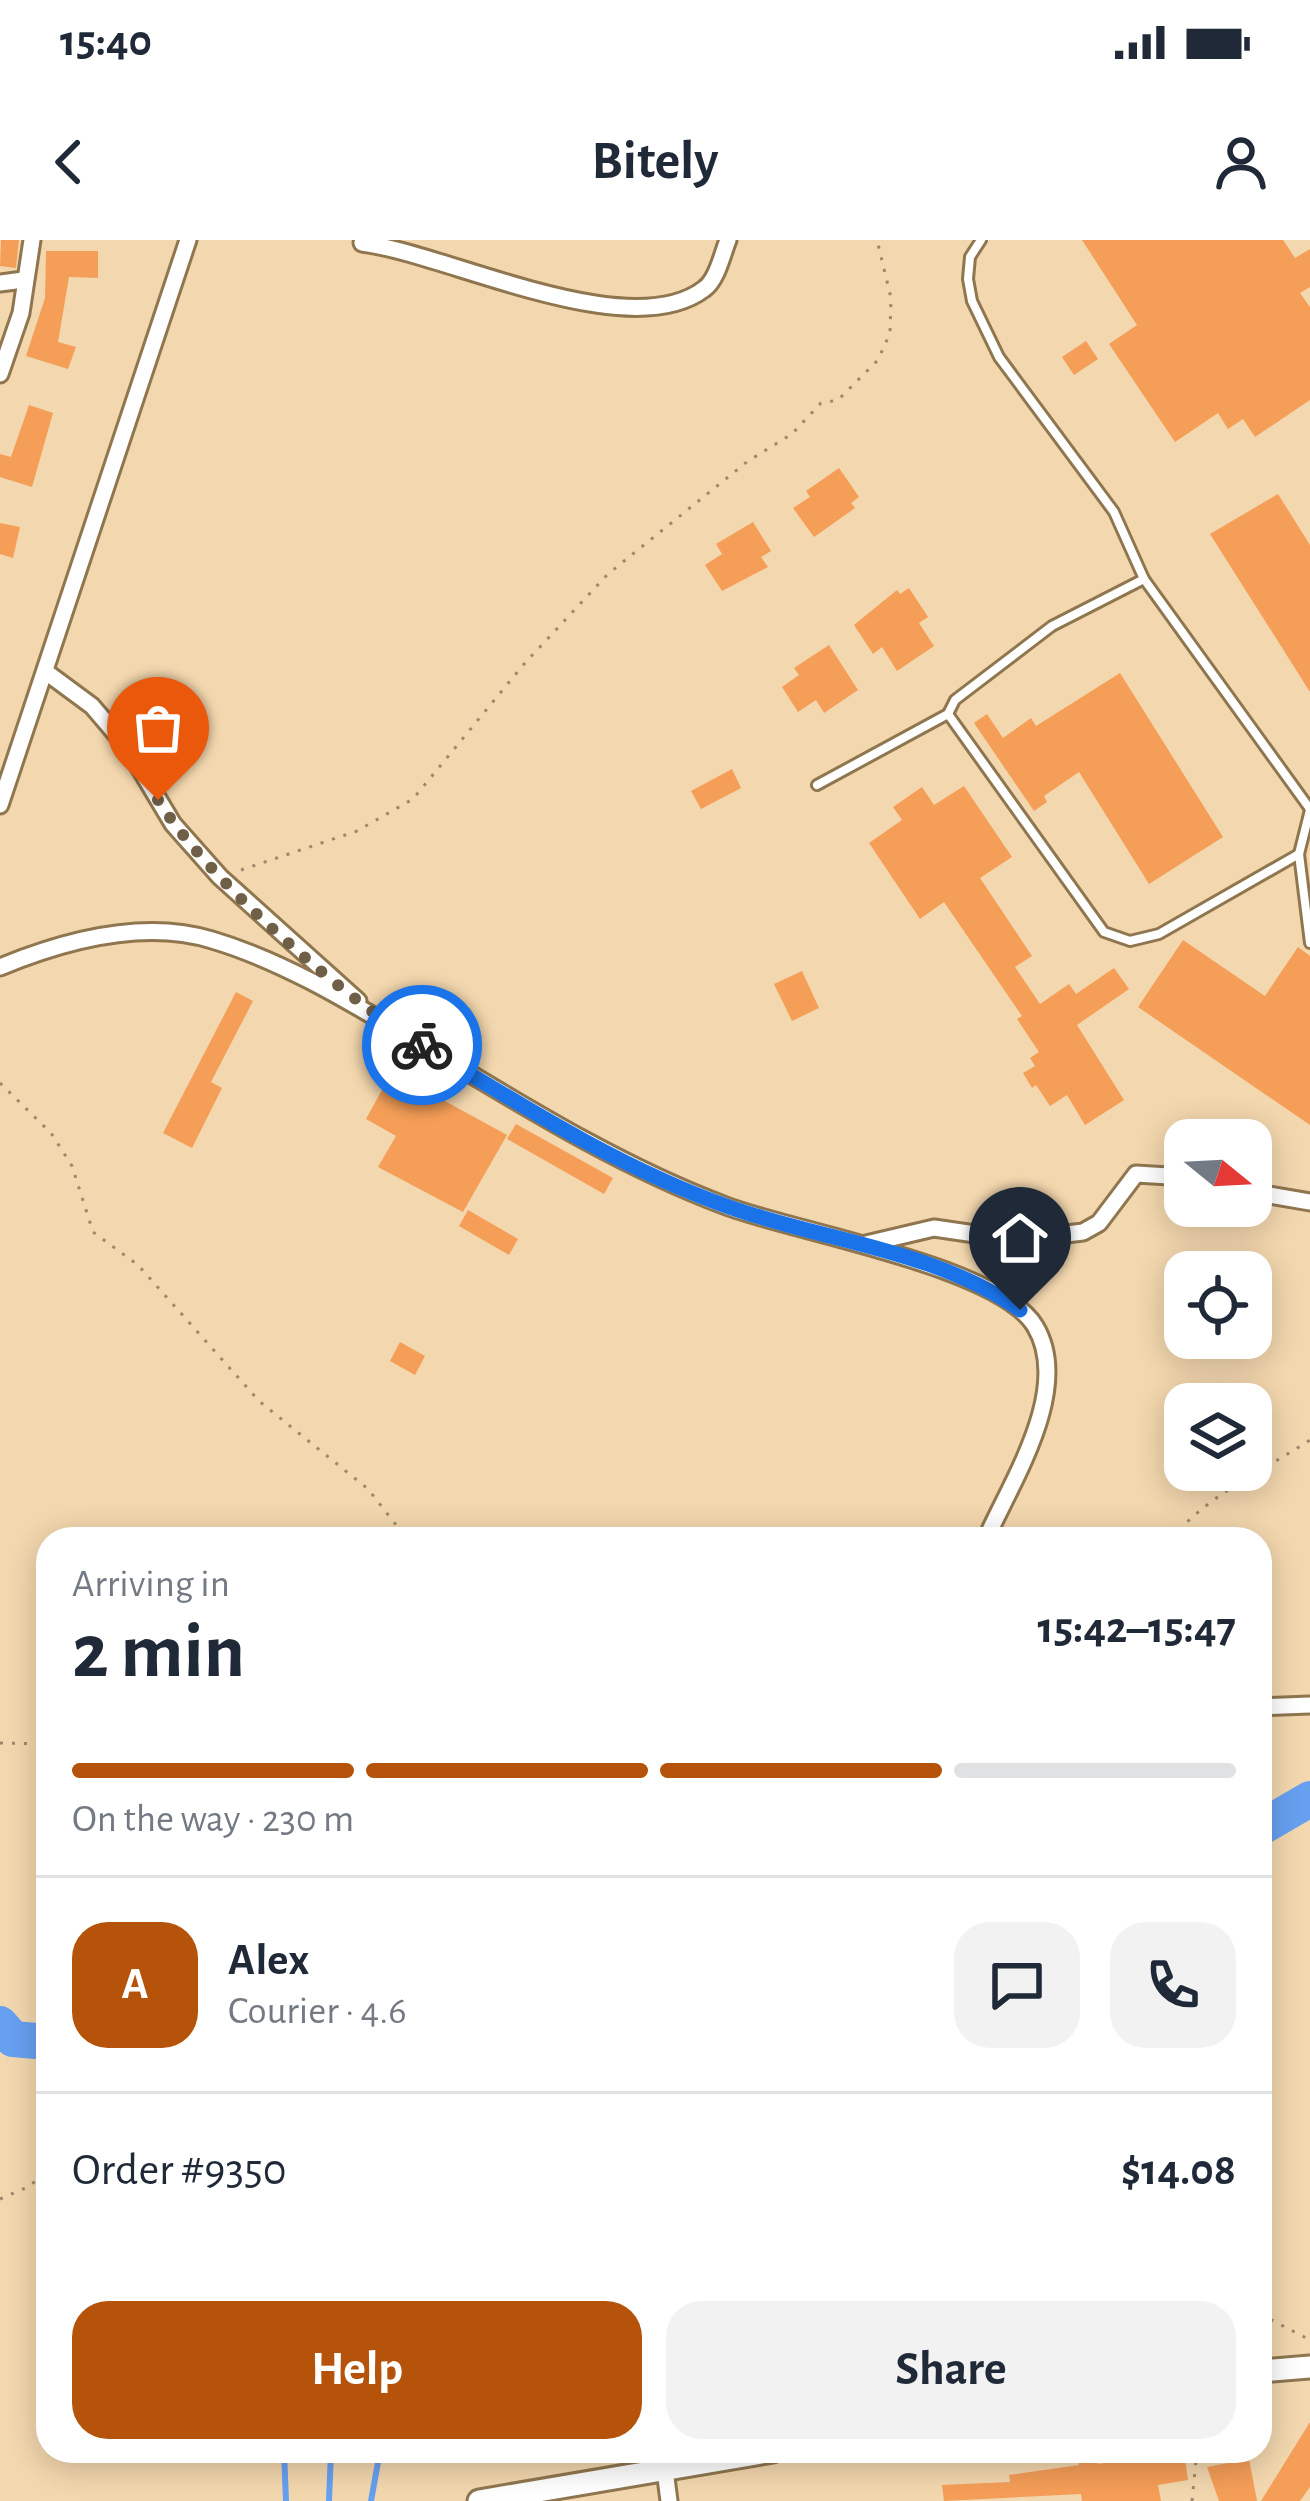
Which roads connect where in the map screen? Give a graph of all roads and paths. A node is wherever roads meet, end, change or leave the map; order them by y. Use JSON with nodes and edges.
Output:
{"nodes":[{"id":1,"x":32,"y":240,"type":"edge"},
{"id":2,"x":188,"y":240,"type":"edge"},
{"id":3,"x":728,"y":240,"type":"edge"},
{"id":4,"x":877,"y":240,"type":"edge"},
{"id":5,"x":981,"y":240,"type":"edge"},
{"id":6,"x":362,"y":243,"type":"dead end"},
{"id":7,"x":23,"y":280,"type":"junction"},
{"id":8,"x":0,"y":283,"type":"edge"},
{"id":9,"x":0,"y":374,"type":"edge"},
{"id":10,"x":1144,"y":579,"type":"junction"},
{"id":11,"x":46,"y":672,"type":"junction"},
{"id":12,"x":948,"y":714,"type":"junction"},
{"id":13,"x":817,"y":785,"type":"dead end"},
{"id":14,"x":0,"y":805,"type":"edge"},
{"id":15,"x":1310,"y":810,"type":"edge"},
{"id":16,"x":1299,"y":854,"type":"junction"},
{"id":17,"x":220,"y":878,"type":"junction"},
{"id":18,"x":1310,"y":943,"type":"edge"},
{"id":19,"x":0,"y":967,"type":"edge"},
{"id":20,"x":378,"y":1019,"type":"junction"},
{"id":21,"x":0,"y":1083,"type":"edge"},
{"id":22,"x":1164,"y":1176,"type":"edge"},
{"id":23,"x":1272,"y":1196,"type":"edge"},
{"id":24,"x":1310,"y":1202,"type":"edge"},
{"id":25,"x":862,"y":1245,"type":"junction"},
{"id":26,"x":1310,"y":1440,"type":"edge"},
{"id":27,"x":398,"y":1527,"type":"edge"},
{"id":28,"x":991,"y":1527,"type":"edge"},
{"id":29,"x":1184,"y":1527,"type":"edge"},
{"id":30,"x":1310,"y":1705,"type":"edge"},
{"id":31,"x":1272,"y":1707,"type":"edge"},
{"id":32,"x":0,"y":1743,"type":"edge"},
{"id":33,"x":36,"y":1744,"type":"edge"},
{"id":34,"x":36,"y":2180,"type":"edge"},
{"id":35,"x":0,"y":2199,"type":"edge"},
{"id":36,"x":1272,"y":2320,"type":"edge"},
{"id":37,"x":1310,"y":2340,"type":"edge"},
{"id":38,"x":1310,"y":2367,"type":"edge"},
{"id":39,"x":1272,"y":2370,"type":"edge"},
{"id":40,"x":705,"y":2463,"type":"edge"},
{"id":41,"x":1195,"y":2463,"type":"edge"},
{"id":42,"x":665,"y":2470,"type":"junction"},
{"id":43,"x":479,"y":2501,"type":"edge"},
{"id":44,"x":669,"y":2501,"type":"edge"},
{"id":45,"x":1192,"y":2501,"type":"edge"}],
"edges":[{"from":1,"to":7,"type":"street"},
{"from":2,"to":11,"type":"street"},
{"from":3,"to":6,"type":"street"},
{"from":4,"to":17,"type":"path"},
{"from":5,"to":10,"type":"lane"},
{"from":7,"to":8,"type":"street"},
{"from":7,"to":9,"type":"street"},
{"from":10,"to":12,"type":"lane"},
{"from":10,"to":15,"type":"lane"},
{"from":11,"to":14,"type":"street"},
{"from":11,"to":17,"type":"street"},
{"from":12,"to":13,"type":"lane"},
{"from":12,"to":16,"type":"lane"},
{"from":15,"to":16,"type":"lane"},
{"from":16,"to":18,"type":"lane"},
{"from":17,"to":20,"type":"street"},
{"from":19,"to":20,"type":"street"},
{"from":20,"to":25,"type":"street"},
{"from":21,"to":27,"type":"path"},
{"from":22,"to":25,"type":"street"},
{"from":23,"to":24,"type":"street"},
{"from":25,"to":28,"type":"street"},
{"from":26,"to":29,"type":"path"},
{"from":30,"to":31,"type":"street"},
{"from":32,"to":33,"type":"path"},
{"from":34,"to":35,"type":"path"},
{"from":36,"to":37,"type":"path"},
{"from":38,"to":39,"type":"street"},
{"from":40,"to":42,"type":"street"},
{"from":41,"to":45,"type":"path"},
{"from":42,"to":43,"type":"street"},
{"from":42,"to":44,"type":"street"}]}
